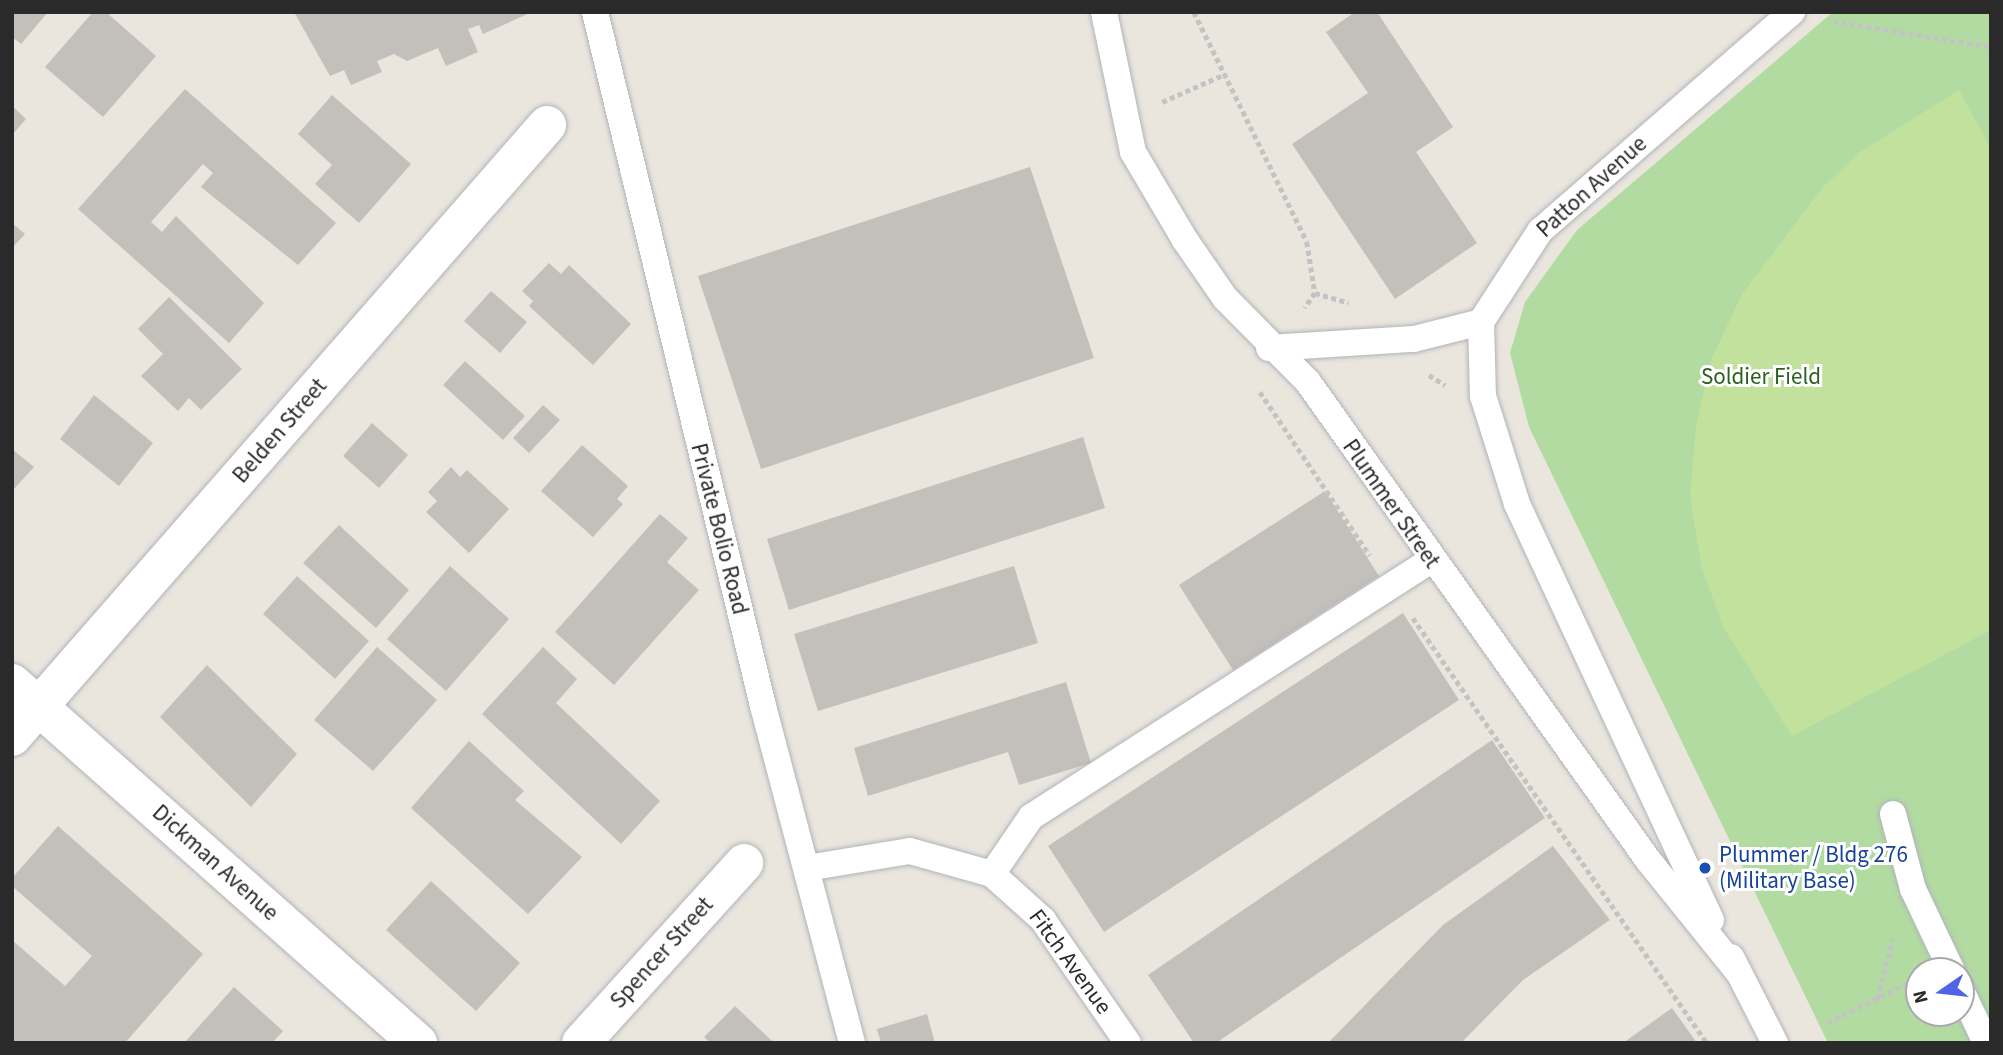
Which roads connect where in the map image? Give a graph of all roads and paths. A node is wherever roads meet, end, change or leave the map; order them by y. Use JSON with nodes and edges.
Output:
{"nodes":[{"id":1,"x":595,"y":12,"type":"edge"},
{"id":2,"x":1104,"y":12,"type":"edge"},
{"id":3,"x":1194,"y":12,"type":"edge"},
{"id":4,"x":1792,"y":12,"type":"edge"},
{"id":5,"x":1833,"y":21,"type":"dead end"},
{"id":6,"x":1991,"y":50,"type":"edge"},
{"id":7,"x":1225,"y":74,"type":"junction"},
{"id":8,"x":1121,"y":113,"type":"junction"},
{"id":9,"x":547,"y":125,"type":"dead end"},
{"id":10,"x":1481,"y":323,"type":"junction"},
{"id":11,"x":1306,"y":344,"type":"junction"},
{"id":12,"x":1269,"y":348,"type":"junction"},
{"id":13,"x":1255,"y":384,"type":"dead end"},
{"id":14,"x":1430,"y":561,"type":"junction"},
{"id":15,"x":1390,"y":586,"type":"junction"},
{"id":16,"x":26,"y":695,"type":"edge"},
{"id":17,"x":12,"y":737,"type":"edge"},
{"id":18,"x":1894,"y":814,"type":"dead end"},
{"id":19,"x":744,"y":863,"type":"dead end"},
{"id":20,"x":807,"y":867,"type":"junction"},
{"id":21,"x":992,"y":874,"type":"junction"},
{"id":22,"x":1945,"y":957,"type":"edge"},
{"id":23,"x":1738,"y":972,"type":"junction"},
{"id":24,"x":1905,"y":984,"type":"edge"},
{"id":25,"x":1975,"y":1020,"type":"edge"},
{"id":26,"x":1827,"y":1023,"type":"dead end"},
{"id":27,"x":418,"y":1043,"type":"edge"},
{"id":28,"x":581,"y":1043,"type":"edge"},
{"id":29,"x":852,"y":1043,"type":"edge"},
{"id":30,"x":1128,"y":1043,"type":"edge"},
{"id":31,"x":1707,"y":1043,"type":"edge"},
{"id":32,"x":1775,"y":1043,"type":"edge"},
{"id":33,"x":1986,"y":1043,"type":"edge"}],
"edges":[{"from":1,"to":20,"type":"lane","name":"Private Bolio Road"},
{"from":2,"to":8,"type":"lane","name":"Plummer Street"},
{"from":3,"to":7,"type":"path"},
{"from":4,"to":10,"type":"lane","name":"Patton Avenue"},
{"from":5,"to":6,"type":"path"},
{"from":7,"to":8,"type":"path"},
{"from":7,"to":11,"type":"path"},
{"from":8,"to":12,"type":"lane","name":"Plummer Street"},
{"from":9,"to":16,"type":"street","name":"Belden Street"},
{"from":10,"to":11,"type":"lane"},
{"from":10,"to":23,"type":"lane","name":"Plummer Street"},
{"from":11,"to":12,"type":"lane"},
{"from":12,"to":14,"type":"lane","name":"Plummer Street"},
{"from":13,"to":15,"type":"path"},
{"from":14,"to":15,"type":"lane"},
{"from":14,"to":23,"type":"lane","name":"Plummer Street"},
{"from":15,"to":21,"type":"lane"},
{"from":15,"to":31,"type":"path"},
{"from":16,"to":17,"type":"street","name":"Belden Street"},
{"from":16,"to":27,"type":"street","name":"Dickman Avenue"},
{"from":18,"to":22,"type":"lane"},
{"from":19,"to":28,"type":"street","name":"Spencer Street"},
{"from":20,"to":21,"type":"lane","name":"Fitch Avenue"},
{"from":20,"to":29,"type":"lane","name":"Private Bolio Road"},
{"from":21,"to":30,"type":"lane","name":"Fitch Avenue"},
{"from":23,"to":32,"type":"lane","name":"Plummer Street"},
{"from":24,"to":26,"type":"path"},
{"from":25,"to":33,"type":"lane"}]}
